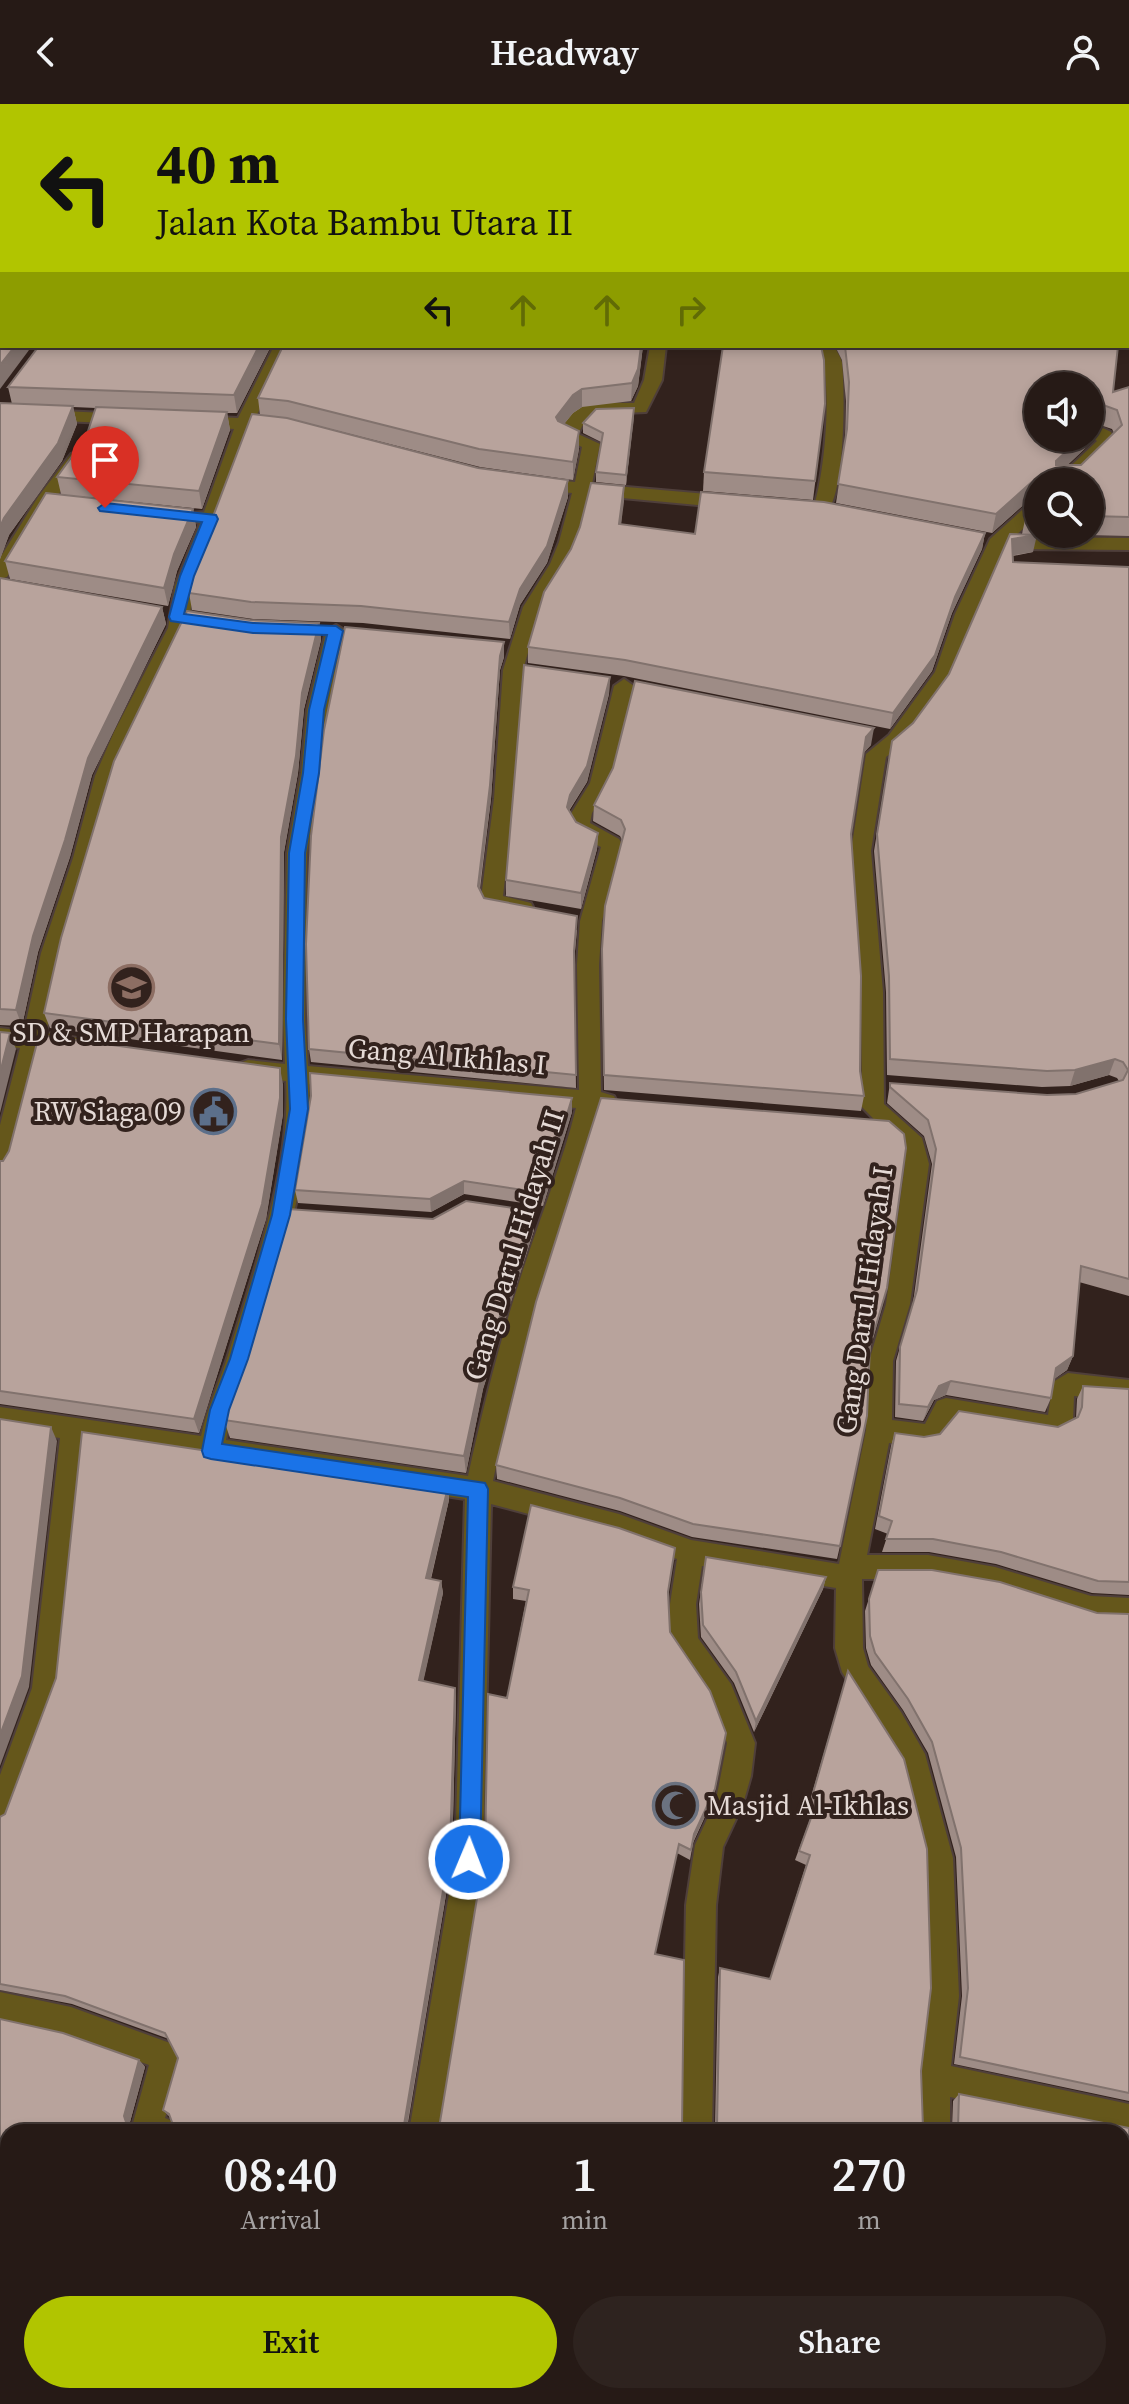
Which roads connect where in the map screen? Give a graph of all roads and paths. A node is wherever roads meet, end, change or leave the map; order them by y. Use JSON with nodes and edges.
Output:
{"nodes":[{"id":1,"x":281,"y":348,"type":"edge"},
{"id":2,"x":658,"y":348,"type":"edge"},
{"id":3,"x":827,"y":348,"type":"edge"},
{"id":4,"x":2,"y":405,"type":"edge"},
{"id":5,"x":152,"y":420,"type":"edge"},
{"id":6,"x":183,"y":420,"type":"edge"},
{"id":7,"x":245,"y":422,"type":"junction"},
{"id":8,"x":305,"y":431,"type":"edge"},
{"id":9,"x":87,"y":432,"type":"junction"},
{"id":10,"x":1095,"y":452,"type":"edge"},
{"id":11,"x":1078,"y":468,"type":"edge"},
{"id":12,"x":523,"y":482,"type":"edge"},
{"id":13,"x":582,"y":490,"type":"junction"},
{"id":14,"x":747,"y":503,"type":"edge"},
{"id":15,"x":821,"y":510,"type":"edge"},
{"id":16,"x":180,"y":516,"type":"edge"},
{"id":17,"x":1024,"y":516,"type":"edge"},
{"id":18,"x":211,"y":519,"type":"junction"},
{"id":19,"x":990,"y":542,"type":"junction"},
{"id":20,"x":1129,"y":544,"type":"edge"},
{"id":21,"x":4,"y":582,"type":"edge"},
{"id":22,"x":312,"y":630,"type":"edge"},
{"id":23,"x":625,"y":686,"type":"dead end"},
{"id":24,"x":872,"y":733,"type":"edge"},
{"id":25,"x":896,"y":740,"type":"junction"},
{"id":26,"x":537,"y":912,"type":"edge"},
{"id":27,"x":564,"y":916,"type":"edge"},
{"id":28,"x":591,"y":921,"type":"junction"},
{"id":29,"x":0,"y":1037,"type":"edge"},
{"id":30,"x":31,"y":1038,"type":"junction"},
{"id":31,"x":86,"y":1046,"type":"edge"},
{"id":32,"x":233,"y":1067,"type":"edge"},
{"id":33,"x":299,"y":1073,"type":"junction"},
{"id":34,"x":871,"y":1086,"type":"junction"},
{"id":35,"x":901,"y":1088,"type":"edge"},
{"id":36,"x":590,"y":1099,"type":"junction"},
{"id":37,"x":631,"y":1105,"type":"edge"},
{"id":38,"x":861,"y":1123,"type":"edge"},
{"id":39,"x":890,"y":1125,"type":"junction"},
{"id":40,"x":0,"y":1166,"type":"edge"},
{"id":41,"x":281,"y":1215,"type":"junction"},
{"id":42,"x":523,"y":1216,"type":"edge"},
{"id":43,"x":310,"y":1217,"type":"edge"},
{"id":44,"x":554,"y":1220,"type":"junction"},
{"id":45,"x":1129,"y":1391,"type":"edge"},
{"id":46,"x":0,"y":1418,"type":"edge"},
{"id":47,"x":74,"y":1430,"type":"junction"},
{"id":48,"x":879,"y":1430,"type":"junction"},
{"id":49,"x":211,"y":1451,"type":"junction"},
{"id":50,"x":478,"y":1489,"type":"junction"},
{"id":51,"x":691,"y":1552,"type":"junction"},
{"id":52,"x":851,"y":1572,"type":"junction"},
{"id":53,"x":1129,"y":1611,"type":"edge"},
{"id":54,"x":0,"y":1813,"type":"edge"},
{"id":55,"x":0,"y":2007,"type":"edge"},
{"id":56,"x":934,"y":2078,"type":"junction"},
{"id":57,"x":1129,"y":2119,"type":"edge"},
{"id":58,"x":148,"y":2124,"type":"edge"},
{"id":59,"x":425,"y":2124,"type":"edge"},
{"id":60,"x":697,"y":2124,"type":"edge"},
{"id":61,"x":935,"y":2124,"type":"edge"}],
"edges":[{"from":1,"to":7,"type":"street"},
{"from":2,"to":13,"type":"street"},
{"from":3,"to":15,"type":"street"},
{"from":4,"to":9,"type":"street"},
{"from":5,"to":9,"type":"street"},
{"from":6,"to":7,"type":"street"},
{"from":7,"to":8,"type":"street"},
{"from":7,"to":18,"type":"street"},
{"from":9,"to":21,"type":"street"},
{"from":10,"to":11,"type":"street"},
{"from":12,"to":13,"type":"street"},
{"from":13,"to":14,"type":"street"},
{"from":13,"to":26,"type":"street"},
{"from":16,"to":18,"type":"street"},
{"from":17,"to":19,"type":"street"},
{"from":18,"to":30,"type":"street"},
{"from":19,"to":20,"type":"street"},
{"from":19,"to":25,"type":"street","name":"Gang Darul Hidayah I"},
{"from":22,"to":33,"type":"street"},
{"from":23,"to":28,"type":"street","name":"Gang Darul Hidayah II"},
{"from":24,"to":25,"type":"street"},
{"from":25,"to":34,"type":"street","name":"Gang Darul Hidayah I"},
{"from":27,"to":28,"type":"street"},
{"from":28,"to":36,"type":"street","name":"Gang Darul Hidayah II"},
{"from":29,"to":30,"type":"street"},
{"from":30,"to":31,"type":"street"},
{"from":30,"to":40,"type":"street"},
{"from":32,"to":33,"type":"street","name":"Gang Al Ikhlas I"},
{"from":33,"to":36,"type":"street","name":"Gang Al Ikhlas I"},
{"from":33,"to":41,"type":"street"},
{"from":34,"to":35,"type":"street"},
{"from":34,"to":39,"type":"street","name":"Gang Darul Hidayah I"},
{"from":36,"to":37,"type":"street","name":"Gang Al Ikhlas I"},
{"from":36,"to":44,"type":"street","name":"Gang Darul Hidayah II"},
{"from":38,"to":39,"type":"street"},
{"from":39,"to":48,"type":"street","name":"Gang Darul Hidayah I"},
{"from":41,"to":43,"type":"street"},
{"from":41,"to":49,"type":"street"},
{"from":42,"to":44,"type":"street"},
{"from":44,"to":50,"type":"street","name":"Gang Darul Hidayah II"},
{"from":45,"to":48,"type":"street"},
{"from":46,"to":47,"type":"street"},
{"from":47,"to":49,"type":"street"},
{"from":47,"to":54,"type":"street"},
{"from":48,"to":52,"type":"street","name":"Gang Darul Hidayah I"},
{"from":49,"to":50,"type":"street"},
{"from":50,"to":51,"type":"street"},
{"from":50,"to":59,"type":"street","name":"Gang Darul Hidayah II"},
{"from":51,"to":52,"type":"street"},
{"from":51,"to":60,"type":"street"},
{"from":52,"to":53,"type":"street"},
{"from":52,"to":56,"type":"street","name":"Gang Darul Hidayah I"},
{"from":55,"to":58,"type":"street"},
{"from":56,"to":57,"type":"street"},
{"from":56,"to":61,"type":"street","name":"Gang Darul Hidayah I"}]}
